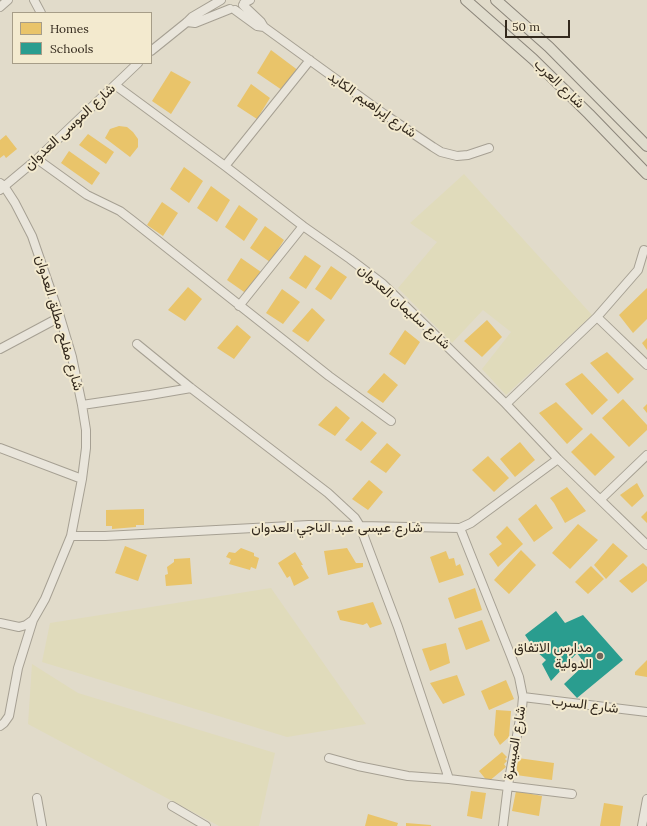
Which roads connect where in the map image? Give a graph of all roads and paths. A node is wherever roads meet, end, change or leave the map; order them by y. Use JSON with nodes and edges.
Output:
{"nodes":[{"id":1,"x":8,"y":0,"type":"edge"},
{"id":2,"x":34,"y":0,"type":"edge"},
{"id":3,"x":222,"y":0,"type":"edge"},
{"id":4,"x":466,"y":0,"type":"edge"},
{"id":5,"x":496,"y":0,"type":"edge"},
{"id":6,"x":245,"y":2,"type":"edge"},
{"id":7,"x":0,"y":7,"type":"edge"},
{"id":8,"x":232,"y":9,"type":"junction"},
{"id":9,"x":40,"y":12,"type":"edge"},
{"id":10,"x":187,"y":22,"type":"junction"},
{"id":11,"x":264,"y":27,"type":"junction"},
{"id":12,"x":152,"y":50,"type":"edge"},
{"id":13,"x":310,"y":60,"type":"junction"},
{"id":14,"x":137,"y":64,"type":"edge"},
{"id":15,"x":115,"y":85,"type":"junction"},
{"id":16,"x":647,"y":146,"type":"edge"},
{"id":17,"x":488,"y":148,"type":"dead end"},
{"id":18,"x":37,"y":159,"type":"junction"},
{"id":19,"x":225,"y":166,"type":"junction"},
{"id":20,"x":647,"y":174,"type":"edge"},
{"id":21,"x":1,"y":186,"type":"edge"},
{"id":22,"x":303,"y":226,"type":"junction"},
{"id":23,"x":644,"y":250,"type":"dead end"},
{"id":24,"x":239,"y":306,"type":"junction"},
{"id":25,"x":60,"y":317,"type":"junction"},
{"id":26,"x":597,"y":317,"type":"junction"},
{"id":27,"x":137,"y":344,"type":"dead end"},
{"id":28,"x":0,"y":348,"type":"edge"},
{"id":29,"x":647,"y":365,"type":"edge"},
{"id":30,"x":191,"y":388,"type":"junction"},
{"id":31,"x":506,"y":404,"type":"junction"},
{"id":32,"x":82,"y":405,"type":"junction"},
{"id":33,"x":391,"y":421,"type":"dead end"},
{"id":34,"x":0,"y":448,"type":"edge"},
{"id":35,"x":647,"y":455,"type":"edge"},
{"id":36,"x":558,"y":459,"type":"junction"},
{"id":37,"x":82,"y":478,"type":"junction"},
{"id":38,"x":601,"y":499,"type":"junction"},
{"id":39,"x":360,"y":526,"type":"junction"},
{"id":40,"x":460,"y":528,"type":"junction"},
{"id":41,"x":71,"y":536,"type":"junction"},
{"id":42,"x":647,"y":545,"type":"edge"},
{"id":43,"x":33,"y":620,"type":"junction"},
{"id":44,"x":0,"y":623,"type":"edge"},
{"id":45,"x":523,"y":697,"type":"junction"},
{"id":46,"x":647,"y":712,"type":"edge"},
{"id":47,"x":0,"y":726,"type":"edge"},
{"id":48,"x":329,"y":758,"type":"dead end"},
{"id":49,"x":449,"y":779,"type":"junction"},
{"id":50,"x":508,"y":785,"type":"junction"},
{"id":51,"x":572,"y":794,"type":"dead end"},
{"id":52,"x":37,"y":798,"type":"dead end"},
{"id":53,"x":647,"y":802,"type":"edge"},
{"id":54,"x":172,"y":806,"type":"dead end"},
{"id":55,"x":42,"y":826,"type":"edge"},
{"id":56,"x":206,"y":826,"type":"edge"},
{"id":57,"x":503,"y":826,"type":"edge"},
{"id":58,"x":642,"y":826,"type":"edge"}],
"edges":[{"from":1,"to":7,"type":"street"},
{"from":2,"to":9,"type":"street"},
{"from":3,"to":8,"type":"street","name":"شارع إبراهيم الكايد"},
{"from":3,"to":10,"type":"street"},
{"from":4,"to":20,"type":"main road","name":"شارع العرب"},
{"from":5,"to":16,"type":"main road","name":"شارع العرب"},
{"from":6,"to":8,"type":"street"},
{"from":6,"to":11,"type":"street","name":"شارع إبراهيم الكايد"},
{"from":8,"to":10,"type":"street"},
{"from":8,"to":11,"type":"street","name":"شارع إبراهيم الكايد"},
{"from":10,"to":12,"type":"street"},
{"from":11,"to":13,"type":"street","name":"شارع إبراهيم الكايد"},
{"from":13,"to":17,"type":"street","name":"شارع إبراهيم الكايد"},
{"from":13,"to":19,"type":"street"},
{"from":14,"to":15,"type":"street","name":"شارع الموسى العدوان"},
{"from":15,"to":18,"type":"street","name":"شارع الموسى العدوان"},
{"from":15,"to":19,"type":"street","name":"شارع سليمان العدوان"},
{"from":18,"to":21,"type":"street","name":"شارع الموسى العدوان"},
{"from":18,"to":24,"type":"street"},
{"from":19,"to":22,"type":"street","name":"شارع سليمان العدوان"},
{"from":21,"to":25,"type":"street","name":"شارع مفلح مطلق العدوان"},
{"from":22,"to":24,"type":"street"},
{"from":22,"to":31,"type":"street","name":"شارع سليمان العدوان"},
{"from":23,"to":26,"type":"street"},
{"from":24,"to":33,"type":"street"},
{"from":25,"to":28,"type":"street"},
{"from":25,"to":32,"type":"street","name":"شارع مفلح مطلق العدوان"},
{"from":26,"to":29,"type":"street"},
{"from":26,"to":31,"type":"street"},
{"from":27,"to":30,"type":"street"},
{"from":30,"to":32,"type":"street"},
{"from":30,"to":39,"type":"street"},
{"from":31,"to":36,"type":"street","name":"شارع سليمان العدوان"},
{"from":32,"to":37,"type":"street","name":"شارع مفلح مطلق العدوان"},
{"from":34,"to":37,"type":"street"},
{"from":35,"to":38,"type":"street"},
{"from":36,"to":38,"type":"street","name":"شارع سليمان العدوان"},
{"from":36,"to":40,"type":"street","name":"شارع عيسى عبد الناجي العدوان"},
{"from":37,"to":41,"type":"street","name":"شارع مفلح مطلق العدوان"},
{"from":38,"to":42,"type":"street","name":"شارع سليمان العدوان"},
{"from":39,"to":40,"type":"street","name":"شارع عيسى عبد الناجي العدوان"},
{"from":39,"to":41,"type":"street","name":"شارع عيسى عبد الناجي العدوان"},
{"from":39,"to":49,"type":"street"},
{"from":40,"to":45,"type":"street","name":"شارع الميسرة"},
{"from":41,"to":43,"type":"street","name":"شارع مفلح مطلق العدوان"},
{"from":43,"to":44,"type":"street"},
{"from":43,"to":47,"type":"street","name":"شارع مفلح مطلق العدوان"},
{"from":45,"to":46,"type":"street","name":"شارع السرب"},
{"from":45,"to":50,"type":"street","name":"شارع الميسرة"},
{"from":48,"to":49,"type":"street"},
{"from":49,"to":50,"type":"street"},
{"from":50,"to":51,"type":"street"},
{"from":50,"to":57,"type":"street","name":"شارع الميسرة"},
{"from":52,"to":55,"type":"street"},
{"from":53,"to":58,"type":"street"},
{"from":54,"to":56,"type":"street"}]}
